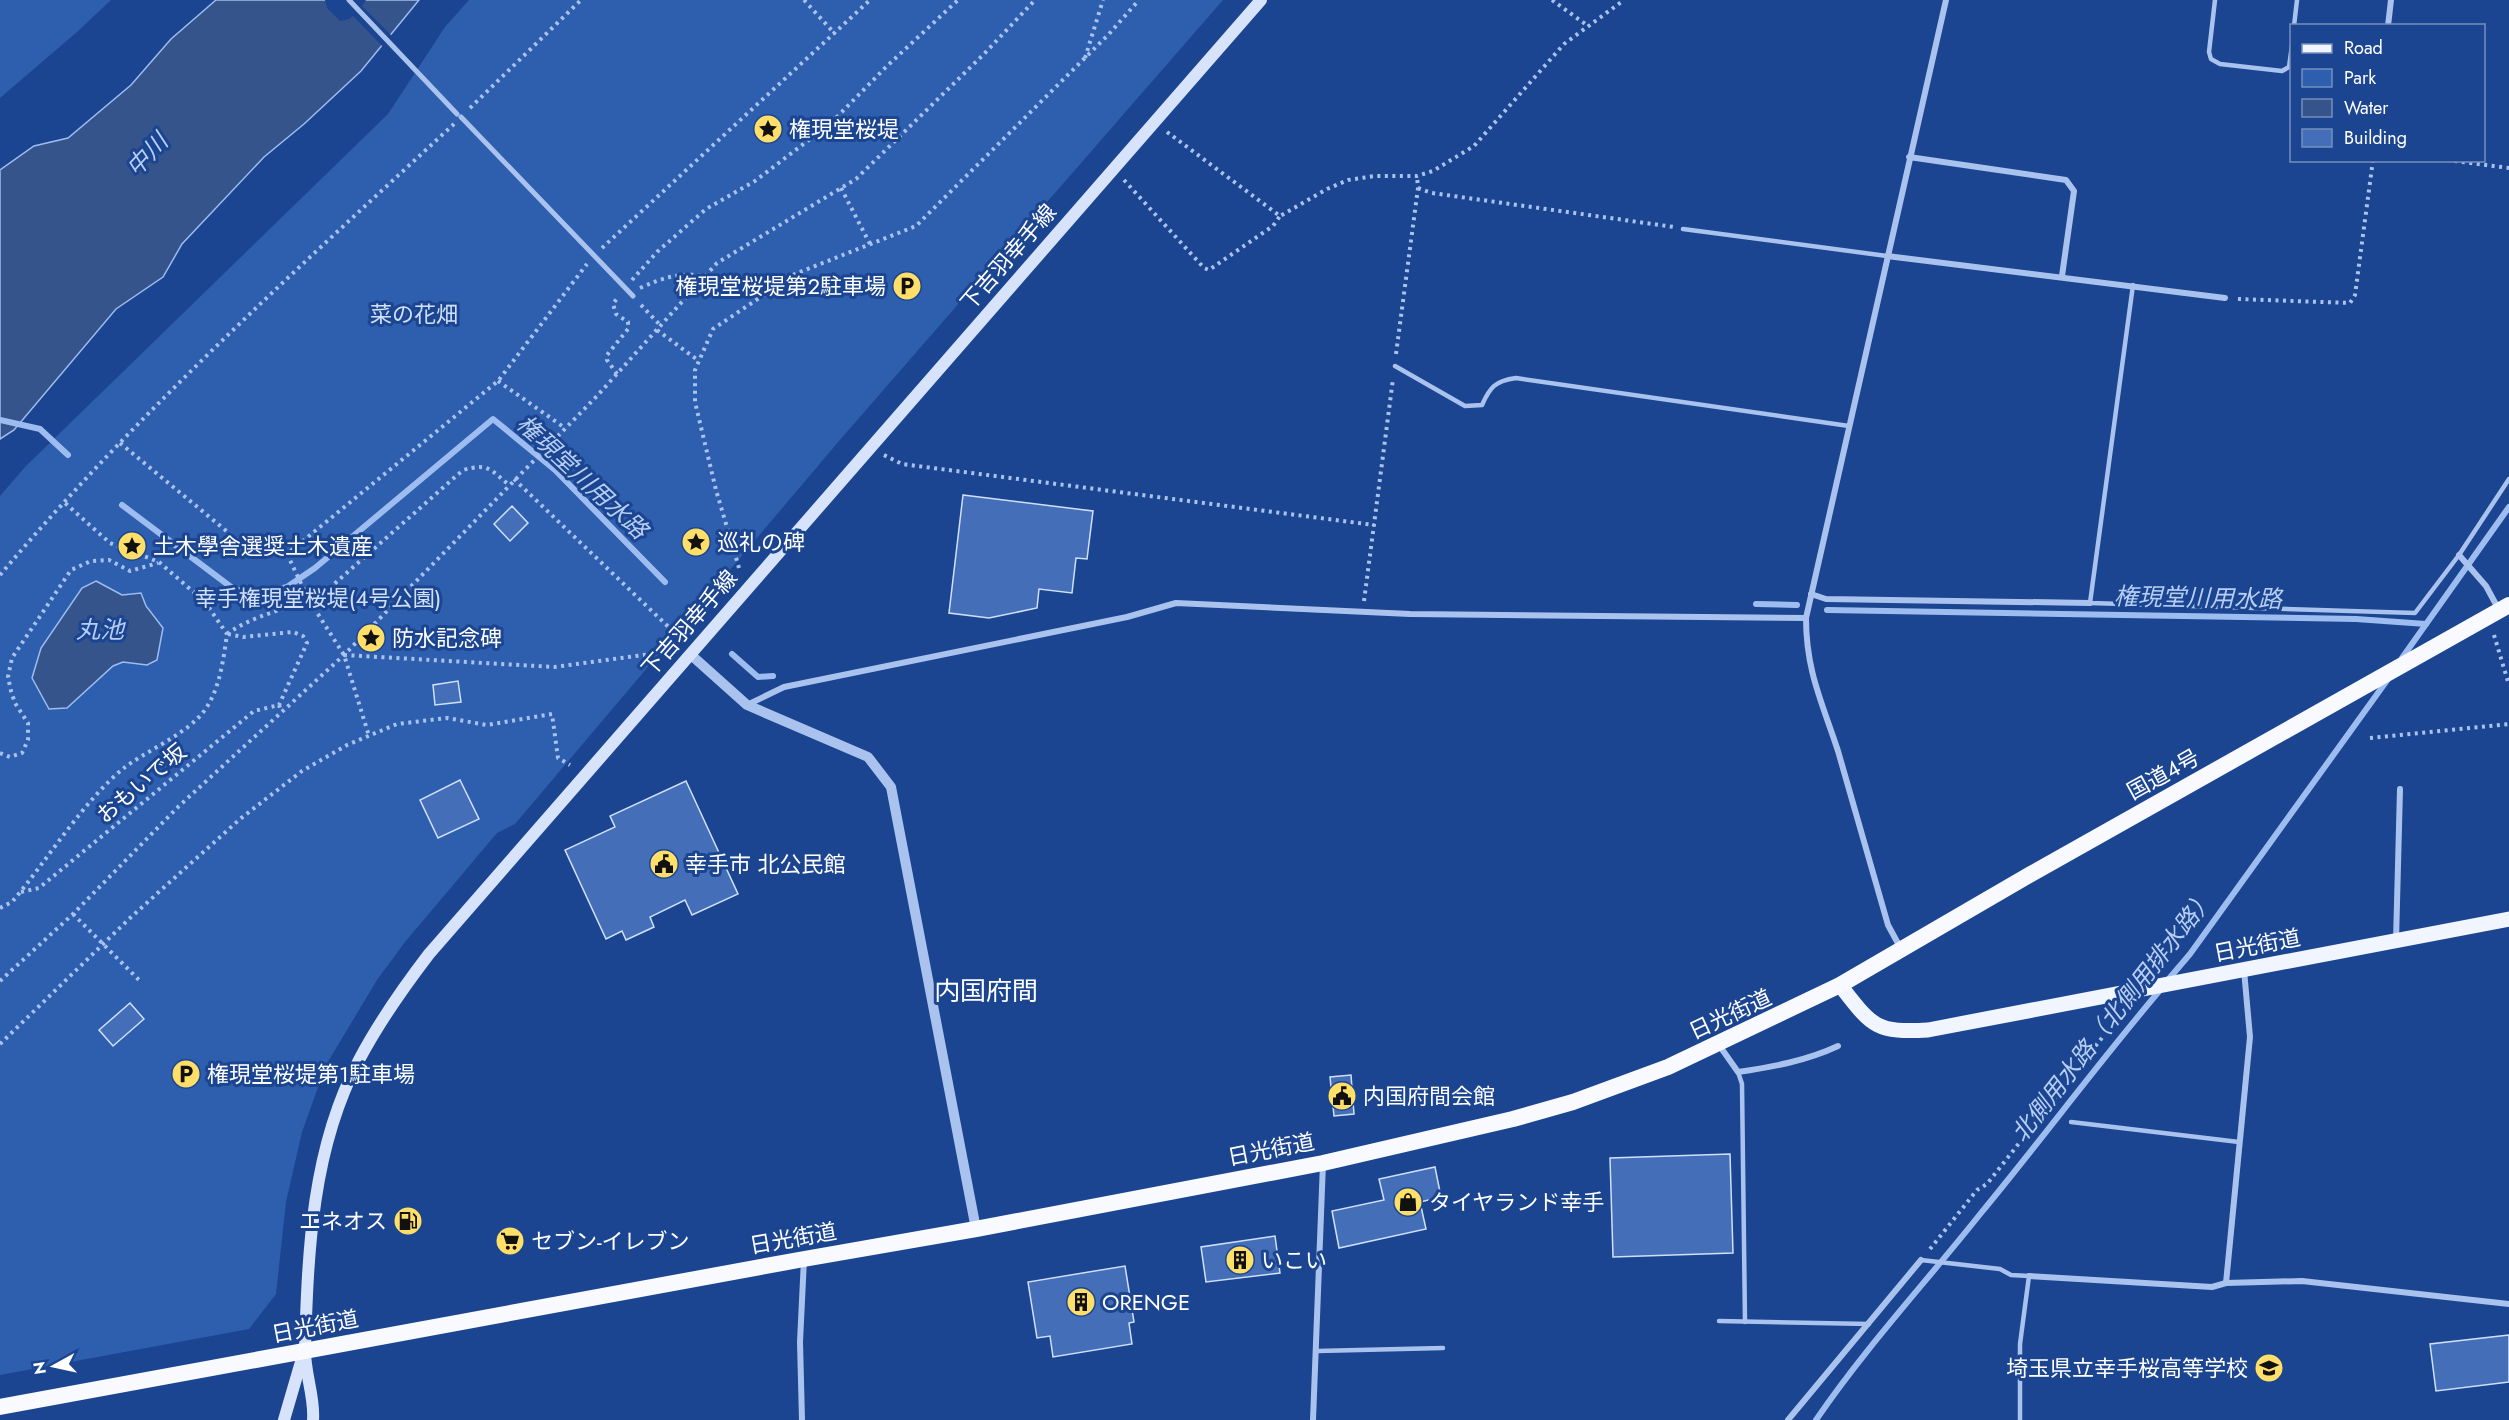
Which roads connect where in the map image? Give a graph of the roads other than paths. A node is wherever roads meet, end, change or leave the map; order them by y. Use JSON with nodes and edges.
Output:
{"nodes":[{"id":1,"x":349,"y":0,"type":"edge"},
{"id":2,"x":1261,"y":0,"type":"edge"},
{"id":3,"x":1946,"y":0,"type":"edge"},
{"id":4,"x":2215,"y":0,"type":"edge"},
{"id":5,"x":2297,"y":0,"type":"edge"},
{"id":6,"x":2391,"y":0,"type":"edge"},
{"id":7,"x":2294,"y":24,"type":"edge"},
{"id":8,"x":2388,"y":24,"type":"edge"},
{"id":9,"x":2290,"y":60,"type":"edge"},
{"id":10,"x":1909,"y":157,"type":"junction"},
{"id":11,"x":1683,"y":229,"type":"road end"},
{"id":12,"x":1887,"y":256,"type":"junction"},
{"id":13,"x":2062,"y":276,"type":"junction"},
{"id":14,"x":2133,"y":285,"type":"junction"},
{"id":15,"x":629,"y":292,"type":"road end"},
{"id":16,"x":2225,"y":298,"type":"road end"},
{"id":17,"x":1395,"y":366,"type":"road end"},
{"id":18,"x":1849,"y":426,"type":"junction"},
{"id":19,"x":2509,"y":479,"type":"edge"},
{"id":20,"x":2459,"y":555,"type":"junction"},
{"id":21,"x":1811,"y":594,"type":"junction"},
{"id":22,"x":2090,"y":603,"type":"junction"},
{"id":23,"x":2499,"y":611,"type":"edge"},
{"id":24,"x":1806,"y":618,"type":"junction"},
{"id":25,"x":690,"y":654,"type":"junction"},
{"id":26,"x":747,"y":705,"type":"junction"},
{"id":27,"x":2400,"y":789,"type":"dead end"},
{"id":28,"x":2509,"y":919,"type":"edge"},
{"id":29,"x":2396,"y":941,"type":"junction"},
{"id":30,"x":1901,"y":949,"type":"junction"},
{"id":31,"x":2244,"y":970,"type":"junction"},
{"id":32,"x":1840,"y":985,"type":"junction"},
{"id":33,"x":1718,"y":1045,"type":"junction"},
{"id":34,"x":1838,"y":1046,"type":"dead end"},
{"id":35,"x":1738,"y":1072,"type":"junction"},
{"id":36,"x":2071,"y":1122,"type":"dead end"},
{"id":37,"x":2240,"y":1142,"type":"junction"},
{"id":38,"x":1323,"y":1163,"type":"junction"},
{"id":39,"x":976,"y":1230,"type":"junction"},
{"id":40,"x":804,"y":1259,"type":"junction"},
{"id":41,"x":1921,"y":1260,"type":"joint"},
{"id":42,"x":2029,"y":1276,"type":"junction"},
{"id":43,"x":2226,"y":1283,"type":"junction"},
{"id":44,"x":2509,"y":1305,"type":"edge"},
{"id":45,"x":1719,"y":1322,"type":"dead end"},
{"id":46,"x":1745,"y":1322,"type":"junction"},
{"id":47,"x":1869,"y":1324,"type":"junction"},
{"id":48,"x":1443,"y":1348,"type":"dead end"},
{"id":49,"x":305,"y":1351,"type":"junction"},
{"id":50,"x":1317,"y":1352,"type":"junction"},
{"id":51,"x":0,"y":1407,"type":"edge"},
{"id":52,"x":284,"y":1420,"type":"edge"},
{"id":53,"x":313,"y":1420,"type":"edge"},
{"id":54,"x":802,"y":1420,"type":"edge"},
{"id":55,"x":1313,"y":1420,"type":"edge"},
{"id":56,"x":1788,"y":1420,"type":"edge"},
{"id":57,"x":2020,"y":1420,"type":"edge"}],
"edges":[{"from":1,"to":15,"type":"street"},
{"from":2,"to":25,"type":"main road","name":"下吉羽幸手線"},
{"from":3,"to":10,"type":"street"},
{"from":4,"to":9,"type":"lane"},
{"from":5,"to":7,"type":"lane"},
{"from":6,"to":8,"type":"street"},
{"from":10,"to":12,"type":"street"},
{"from":10,"to":13,"type":"street"},
{"from":11,"to":12,"type":"lane"},
{"from":12,"to":13,"type":"street"},
{"from":12,"to":18,"type":"street"},
{"from":13,"to":14,"type":"street"},
{"from":14,"to":16,"type":"street"},
{"from":14,"to":22,"type":"lane"},
{"from":17,"to":18,"type":"lane"},
{"from":18,"to":21,"type":"street"},
{"from":19,"to":20,"type":"lane"},
{"from":20,"to":22,"type":"lane"},
{"from":20,"to":23,"type":"street"},
{"from":21,"to":22,"type":"street"},
{"from":21,"to":24,"type":"street"},
{"from":23,"to":30,"type":"highway","name":"国道4号"},
{"from":24,"to":26,"type":"street"},
{"from":24,"to":30,"type":"street"},
{"from":25,"to":26,"type":"street"},
{"from":25,"to":49,"type":"main road","name":"下吉羽幸手線"},
{"from":26,"to":39,"type":"street"},
{"from":27,"to":29,"type":"street"},
{"from":28,"to":29,"type":"main road","name":"日光街道"},
{"from":29,"to":31,"type":"main road","name":"日光街道"},
{"from":30,"to":32,"type":"highway","name":"国道4号"},
{"from":31,"to":32,"type":"main road","name":"日光街道"},
{"from":31,"to":37,"type":"street"},
{"from":32,"to":33,"type":"highway","name":"日光街道"},
{"from":33,"to":35,"type":"street"},
{"from":33,"to":38,"type":"highway","name":"日光街道"},
{"from":34,"to":35,"type":"street"},
{"from":35,"to":46,"type":"lane"},
{"from":36,"to":37,"type":"lane"},
{"from":37,"to":43,"type":"street"},
{"from":38,"to":39,"type":"highway","name":"日光街道"},
{"from":38,"to":50,"type":"street"},
{"from":39,"to":40,"type":"highway","name":"日光街道"},
{"from":40,"to":49,"type":"highway","name":"日光街道"},
{"from":40,"to":54,"type":"street"},
{"from":41,"to":42,"type":"lane"},
{"from":41,"to":47,"type":"street"},
{"from":42,"to":43,"type":"street"},
{"from":42,"to":57,"type":"lane"},
{"from":43,"to":44,"type":"street"},
{"from":45,"to":46,"type":"lane"},
{"from":46,"to":47,"type":"lane"},
{"from":47,"to":56,"type":"street"},
{"from":48,"to":50,"type":"lane"},
{"from":49,"to":51,"type":"highway","name":"日光街道"},
{"from":49,"to":52,"type":"main road"},
{"from":49,"to":53,"type":"main road"},
{"from":50,"to":55,"type":"street"}]}
